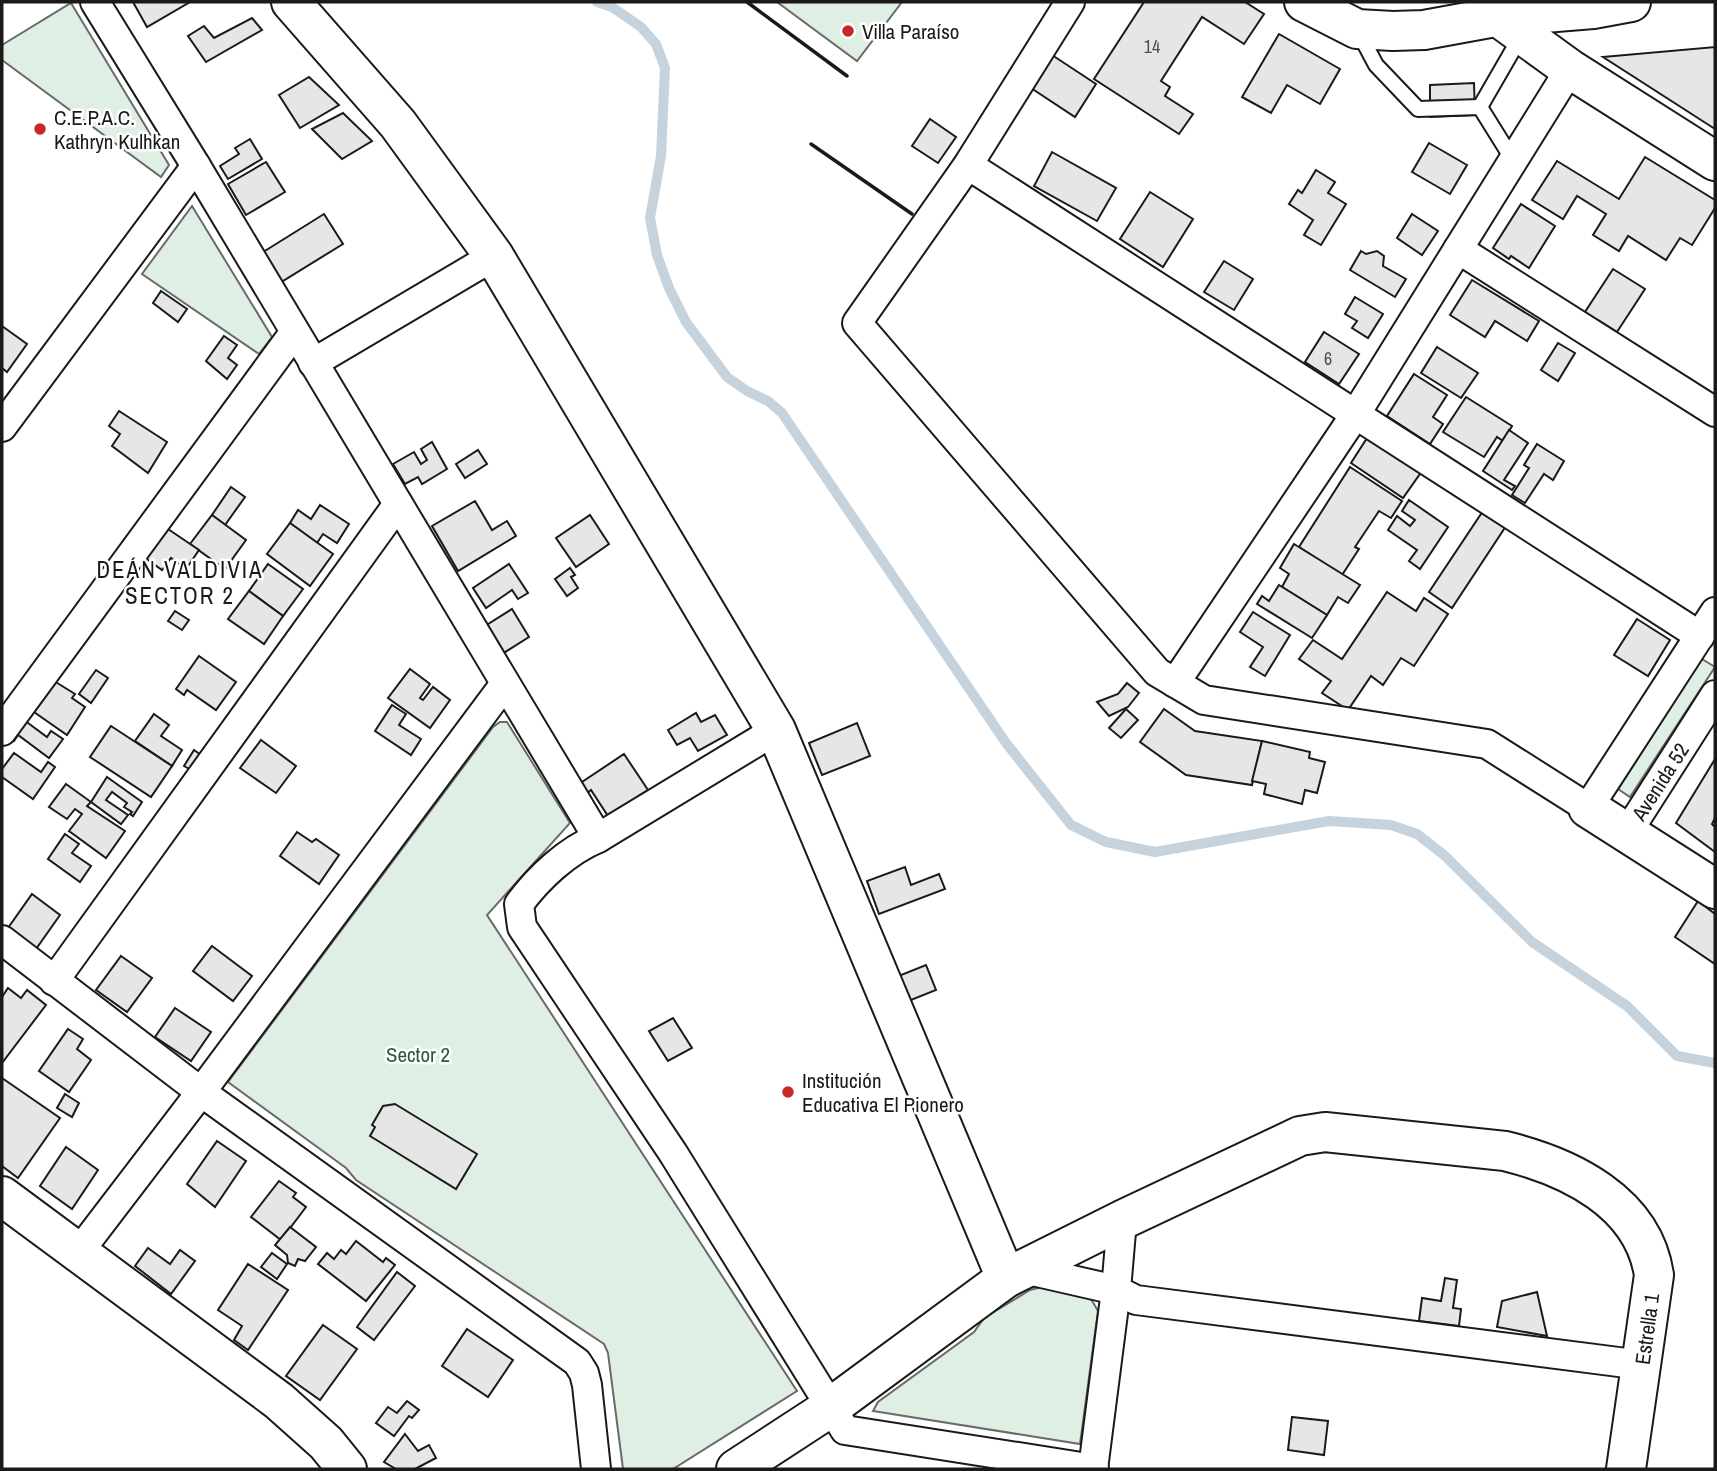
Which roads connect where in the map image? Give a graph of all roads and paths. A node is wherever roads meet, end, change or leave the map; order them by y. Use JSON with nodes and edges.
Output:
{"nodes":[{"id":1,"x":95,"y":2,"type":"edge"},
{"id":2,"x":291,"y":2,"type":"edge"},
{"id":3,"x":1070,"y":2,"type":"edge"},
{"id":4,"x":1304,"y":2,"type":"edge"},
{"id":5,"x":1631,"y":2,"type":"edge"},
{"id":6,"x":1498,"y":18,"type":"edge"},
{"id":7,"x":1357,"y":29,"type":"junction"},
{"id":8,"x":1570,"y":69,"type":"junction"},
{"id":9,"x":1480,"y":107,"type":"junction"},
{"id":10,"x":1513,"y":160,"type":"junction"},
{"id":11,"x":1715,"y":161,"type":"edge"},
{"id":12,"x":968,"y":165,"type":"junction"},
{"id":13,"x":196,"y":166,"type":"junction"},
{"id":14,"x":1458,"y":248,"type":"junction"},
{"id":15,"x":494,"y":256,"type":"junction"},
{"id":16,"x":294,"y":333,"type":"junction"},
{"id":17,"x":313,"y":363,"type":"junction"},
{"id":18,"x":1715,"y":412,"type":"edge"},
{"id":19,"x":1355,"y":415,"type":"junction"},
{"id":20,"x":2,"y":427,"type":"edge"},
{"id":21,"x":398,"y":504,"type":"junction"},
{"id":22,"x":1715,"y":612,"type":"edge"},
{"id":23,"x":1700,"y":636,"type":"junction"},
{"id":24,"x":1175,"y":683,"type":"junction"},
{"id":25,"x":504,"y":684,"type":"junction"},
{"id":26,"x":1715,"y":695,"type":"edge"},
{"id":27,"x":776,"y":730,"type":"junction"},
{"id":28,"x":2,"y":732,"type":"edge"},
{"id":29,"x":1588,"y":808,"type":"junction"},
{"id":30,"x":1627,"y":832,"type":"junction"},
{"id":31,"x":598,"y":838,"type":"junction"},
{"id":32,"x":1715,"y":889,"type":"edge"},
{"id":33,"x":2,"y":940,"type":"edge"},
{"id":34,"x":54,"y":981,"type":"junction"},
{"id":35,"x":201,"y":1093,"type":"junction"},
{"id":36,"x":2,"y":1196,"type":"edge"},
{"id":37,"x":1122,"y":1220,"type":"junction"},
{"id":38,"x":78,"y":1253,"type":"junction"},
{"id":39,"x":1015,"y":1273,"type":"junction"},
{"id":40,"x":1116,"y":1290,"type":"junction"},
{"id":41,"x":1642,"y":1365,"type":"junction"},
{"id":42,"x":831,"y":1407,"type":"junction"},
{"id":43,"x":347,"y":1469,"type":"edge"},
{"id":44,"x":596,"y":1469,"type":"edge"},
{"id":45,"x":736,"y":1469,"type":"edge"},
{"id":46,"x":1093,"y":1469,"type":"edge"},
{"id":47,"x":1626,"y":1469,"type":"edge"}],
"edges":[{"from":1,"to":13,"type":"street"},
{"from":2,"to":15,"type":"street"},
{"from":3,"to":12,"type":"street"},
{"from":4,"to":7,"type":"street"},
{"from":5,"to":6,"type":"street"},
{"from":6,"to":7,"type":"street"},
{"from":6,"to":8,"type":"street"},
{"from":6,"to":9,"type":"lane"},
{"from":7,"to":9,"type":"lane"},
{"from":8,"to":10,"type":"street"},
{"from":8,"to":11,"type":"street"},
{"from":9,"to":10,"type":"lane"},
{"from":10,"to":14,"type":"street"},
{"from":12,"to":19,"type":"street"},
{"from":12,"to":24,"type":"street"},
{"from":13,"to":16,"type":"street"},
{"from":13,"to":20,"type":"street"},
{"from":14,"to":18,"type":"street"},
{"from":14,"to":19,"type":"street"},
{"from":15,"to":17,"type":"street"},
{"from":15,"to":27,"type":"street"},
{"from":16,"to":17,"type":"street"},
{"from":16,"to":28,"type":"street"},
{"from":17,"to":21,"type":"street"},
{"from":19,"to":23,"type":"street"},
{"from":19,"to":24,"type":"street"},
{"from":21,"to":25,"type":"street"},
{"from":21,"to":34,"type":"street"},
{"from":22,"to":23,"type":"street"},
{"from":23,"to":29,"type":"street"},
{"from":24,"to":29,"type":"street"},
{"from":25,"to":31,"type":"street"},
{"from":25,"to":35,"type":"street"},
{"from":26,"to":30,"type":"street","name":"Avenida 52"},
{"from":27,"to":31,"type":"street"},
{"from":27,"to":39,"type":"street"},
{"from":29,"to":30,"type":"street"},
{"from":30,"to":32,"type":"street"},
{"from":31,"to":42,"type":"street"},
{"from":33,"to":34,"type":"street"},
{"from":34,"to":35,"type":"street"},
{"from":35,"to":38,"type":"street"},
{"from":35,"to":44,"type":"street"},
{"from":36,"to":38,"type":"street"},
{"from":37,"to":39,"type":"street","name":"Estrella 1"},
{"from":37,"to":40,"type":"street"},
{"from":37,"to":41,"type":"street","name":"Estrella 1"},
{"from":38,"to":43,"type":"street"},
{"from":39,"to":40,"type":"street"},
{"from":39,"to":42,"type":"street","name":"Estrella 1"},
{"from":40,"to":41,"type":"street"},
{"from":40,"to":46,"type":"street"},
{"from":41,"to":47,"type":"street","name":"Estrella 1"},
{"from":42,"to":45,"type":"street","name":"Estrella 1"},
{"from":42,"to":46,"type":"street"}]}
